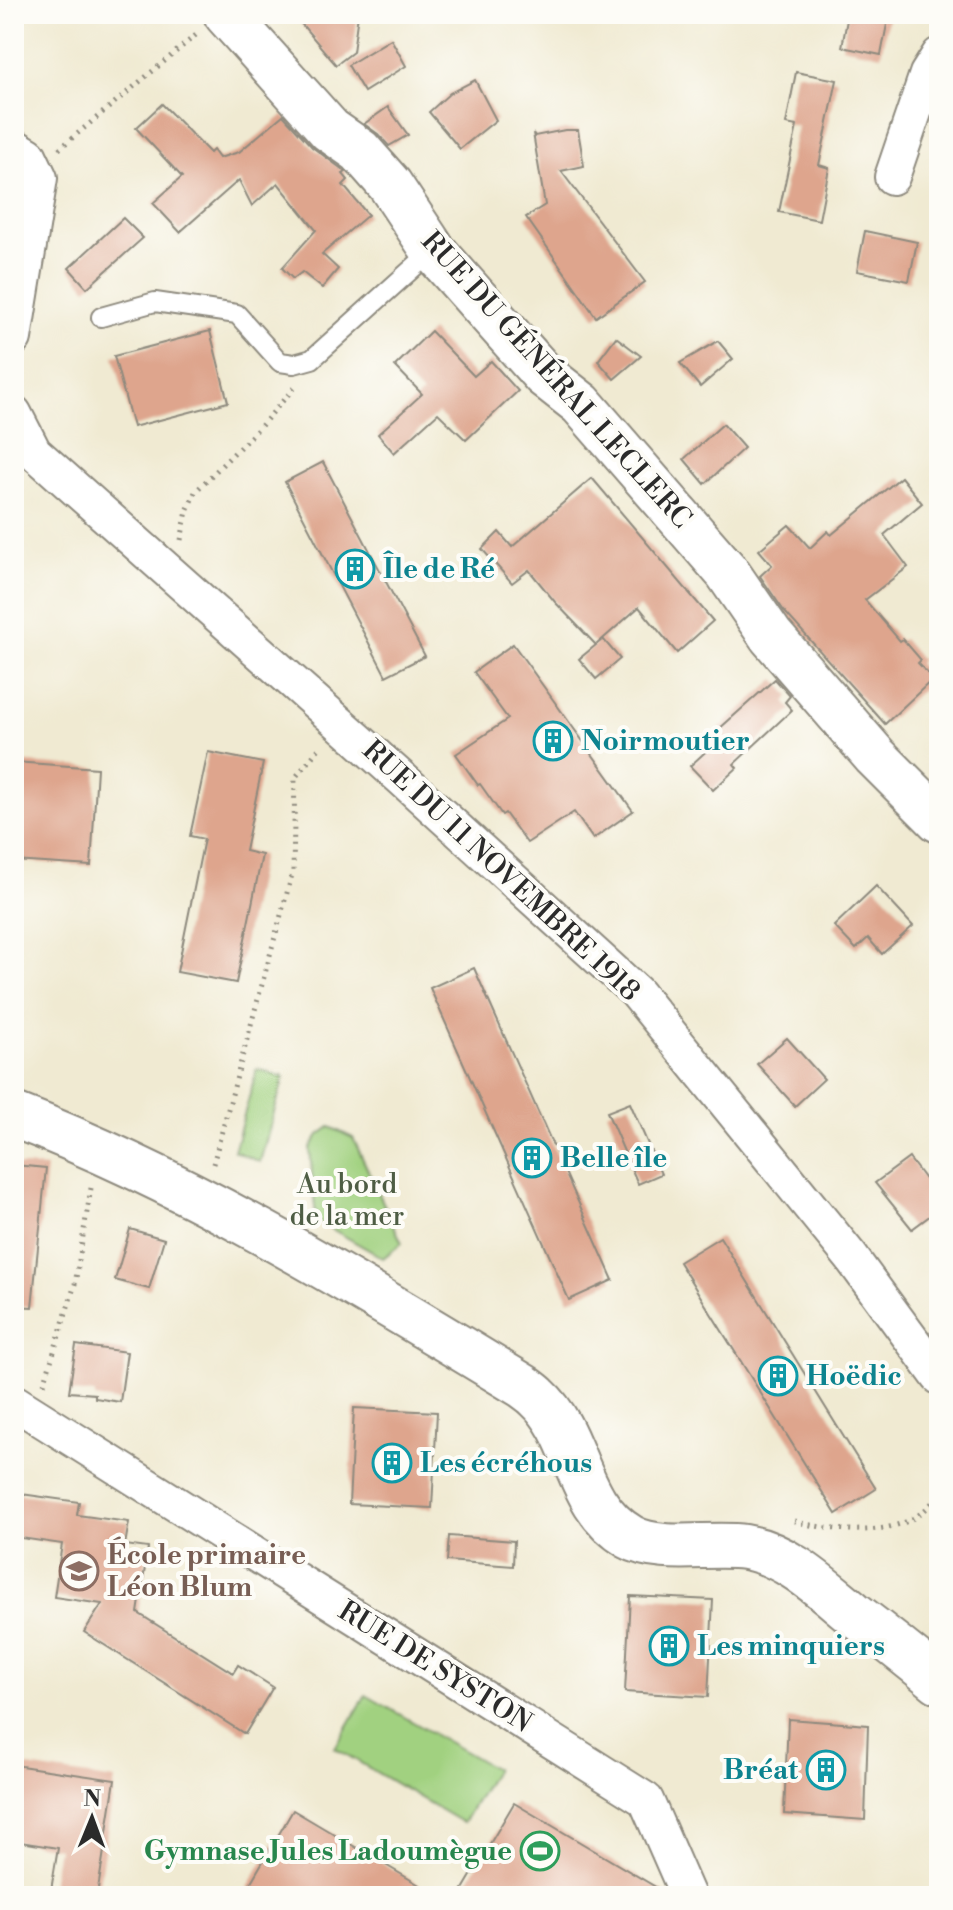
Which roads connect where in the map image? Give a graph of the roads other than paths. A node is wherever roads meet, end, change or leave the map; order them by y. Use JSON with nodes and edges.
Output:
{"nodes":[{"id":1,"x":212,"y":24,"type":"edge"},
{"id":2,"x":939,"y":55,"type":"edge"},
{"id":3,"x":25,"y":157,"type":"edge"},
{"id":4,"x":892,"y":177,"type":"dead end"},
{"id":5,"x":433,"y":250,"type":"junction"},
{"id":6,"x":101,"y":317,"type":"dead end"},
{"id":7,"x":14,"y":338,"type":"edge"},
{"id":8,"x":14,"y":413,"type":"edge"},
{"id":9,"x":939,"y":820,"type":"edge"},
{"id":10,"x":14,"y":1115,"type":"edge"},
{"id":11,"x":939,"y":1377,"type":"edge"},
{"id":12,"x":24,"y":1409,"type":"edge"},
{"id":13,"x":939,"y":1681,"type":"edge"},
{"id":14,"x":688,"y":1896,"type":"edge"}],
"edges":[{"from":1,"to":5,"type":"street","name":"RUE DU GÉNÉRAL LECLERC"},
{"from":2,"to":4,"type":"street"},
{"from":3,"to":7,"type":"street"},
{"from":5,"to":6,"type":"lane"},
{"from":5,"to":9,"type":"street","name":"RUE DU GÉNÉRAL LECLERC"},
{"from":8,"to":11,"type":"street","name":"RUE DU 11 NOVEMBRE 1918"},
{"from":10,"to":13,"type":"street"},
{"from":12,"to":14,"type":"street","name":"RUE DE SYSTON"}]}
